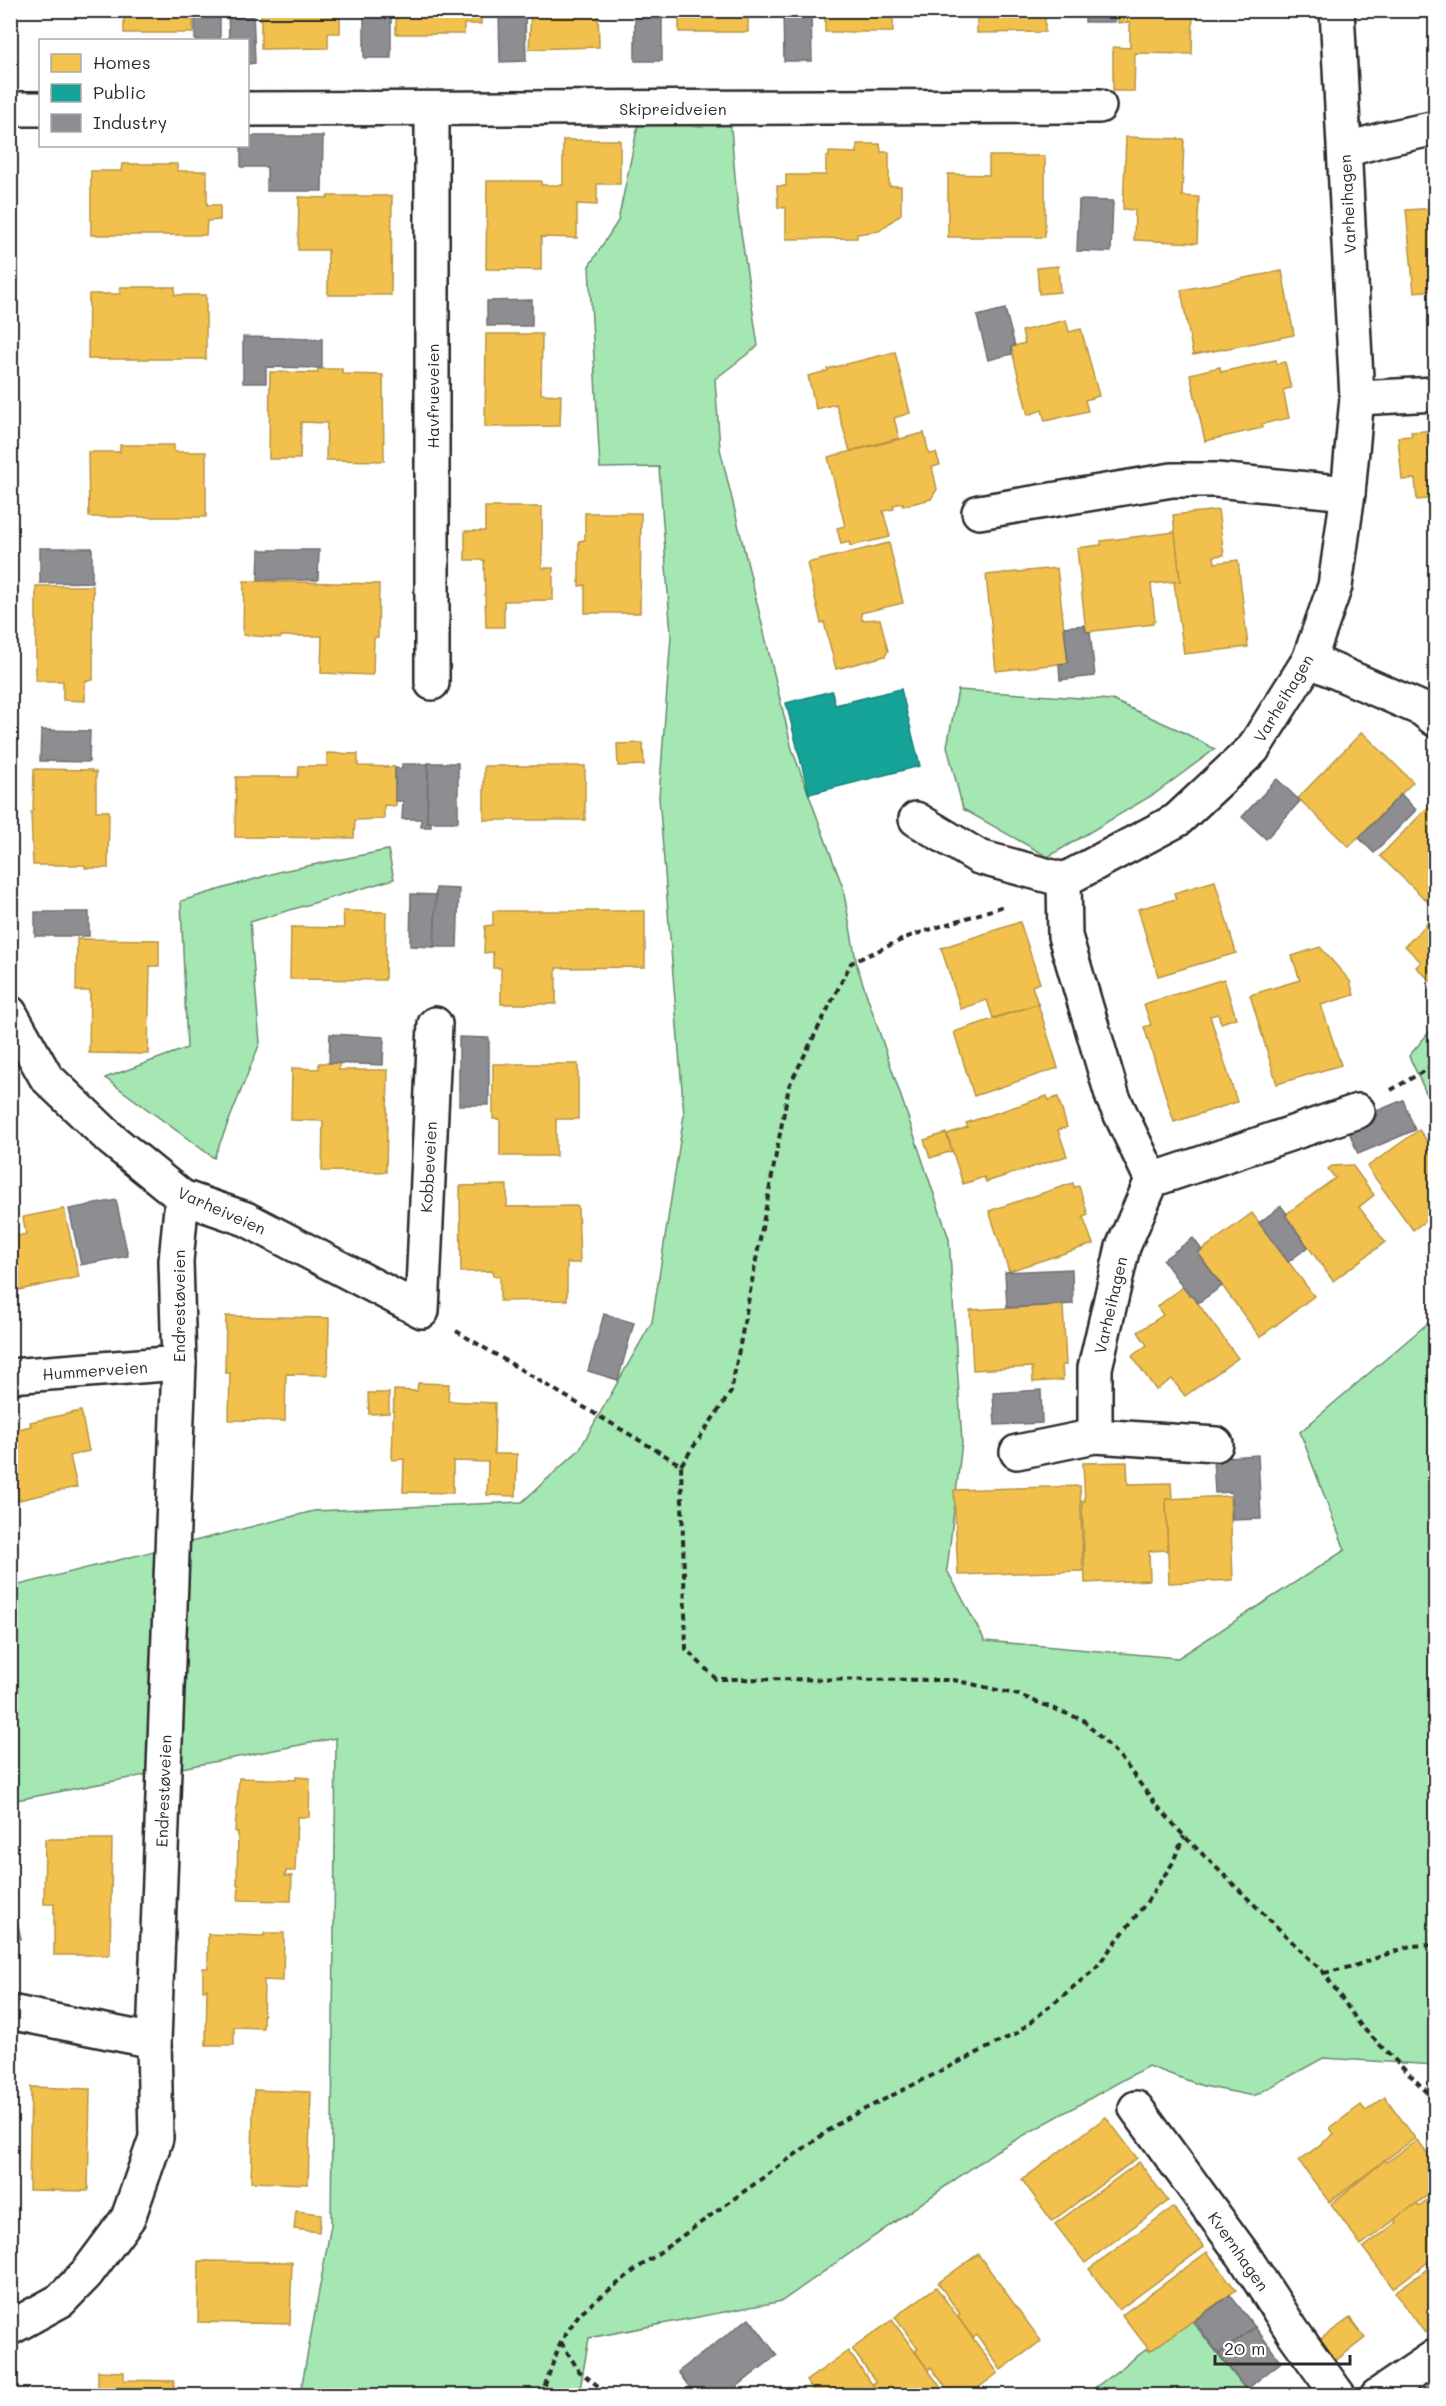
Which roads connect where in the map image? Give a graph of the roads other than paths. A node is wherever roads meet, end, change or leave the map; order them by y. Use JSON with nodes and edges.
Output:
{"nodes":[{"id":1,"x":1338,"y":10,"type":"edge"},
{"id":2,"x":1099,"y":106,"type":"dead end"},
{"id":3,"x":10,"y":109,"type":"edge"},
{"id":4,"x":39,"y":109,"type":"edge"},
{"id":5,"x":249,"y":109,"type":"edge"},
{"id":6,"x":432,"y":109,"type":"junction"},
{"id":7,"x":1436,"y":128,"type":"edge"},
{"id":8,"x":1345,"y":150,"type":"junction"},
{"id":9,"x":1436,"y":394,"type":"edge"},
{"id":10,"x":1357,"y":398,"type":"junction"},
{"id":11,"x":1348,"y":493,"type":"junction"},
{"id":12,"x":980,"y":512,"type":"dead end"},
{"id":13,"x":1309,"y":660,"type":"junction"},
{"id":14,"x":432,"y":683,"type":"dead end"},
{"id":15,"x":1436,"y":720,"type":"edge"},
{"id":16,"x":916,"y":819,"type":"dead end"},
{"id":17,"x":1064,"y":880,"type":"junction"},
{"id":18,"x":10,"y":1013,"type":"edge"},
{"id":19,"x":435,"y":1024,"type":"dead end"},
{"id":20,"x":1358,"y":1111,"type":"road end"},
{"id":21,"x":1152,"y":1180,"type":"junction"},
{"id":22,"x":182,"y":1197,"type":"junction"},
{"id":23,"x":422,"y":1311,"type":"joint"},
{"id":24,"x":179,"y":1363,"type":"junction"},
{"id":25,"x":10,"y":1376,"type":"edge"},
{"id":26,"x":1095,"y":1436,"type":"junction"},
{"id":27,"x":1216,"y":1444,"type":"dead end"},
{"id":28,"x":1017,"y":1452,"type":"dead end"},
{"id":29,"x":10,"y":2012,"type":"edge"},
{"id":30,"x":154,"y":2041,"type":"junction"},
{"id":31,"x":1136,"y":2108,"type":"dead end"},
{"id":32,"x":10,"y":2328,"type":"edge"},
{"id":33,"x":1436,"y":2356,"type":"edge"},
{"id":34,"x":1339,"y":2396,"type":"edge"},
{"id":35,"x":1377,"y":2396,"type":"edge"}],
"edges":[{"from":1,"to":8,"type":"street","name":"Varheihagen"},
{"from":2,"to":6,"type":"street","name":"Skipreidveien"},
{"from":3,"to":4,"type":"street"},
{"from":5,"to":6,"type":"street","name":"Skipreidveien"},
{"from":6,"to":14,"type":"street","name":"Havfrueveien"},
{"from":7,"to":8,"type":"street"},
{"from":8,"to":10,"type":"street","name":"Varheihagen"},
{"from":9,"to":10,"type":"street"},
{"from":10,"to":11,"type":"street","name":"Varheihagen"},
{"from":11,"to":12,"type":"street"},
{"from":11,"to":13,"type":"street","name":"Varheihagen"},
{"from":13,"to":15,"type":"street"},
{"from":13,"to":17,"type":"street","name":"Varheihagen"},
{"from":16,"to":17,"type":"street"},
{"from":17,"to":21,"type":"street"},
{"from":18,"to":22,"type":"street","name":"Varheiveien"},
{"from":19,"to":23,"type":"street","name":"Kobbeveien"},
{"from":20,"to":21,"type":"street"},
{"from":21,"to":26,"type":"street","name":"Varheihagen"},
{"from":22,"to":23,"type":"street","name":"Varheiveien"},
{"from":22,"to":24,"type":"street","name":"Endrestøveien"},
{"from":24,"to":25,"type":"street","name":"Hummerveien"},
{"from":24,"to":30,"type":"street","name":"Endrestøveien"},
{"from":26,"to":27,"type":"street"},
{"from":26,"to":28,"type":"street"},
{"from":29,"to":30,"type":"street"},
{"from":30,"to":32,"type":"street","name":"Endrestøveien"},
{"from":31,"to":34,"type":"street","name":"Kvernhagen"},
{"from":33,"to":35,"type":"street"}]}
